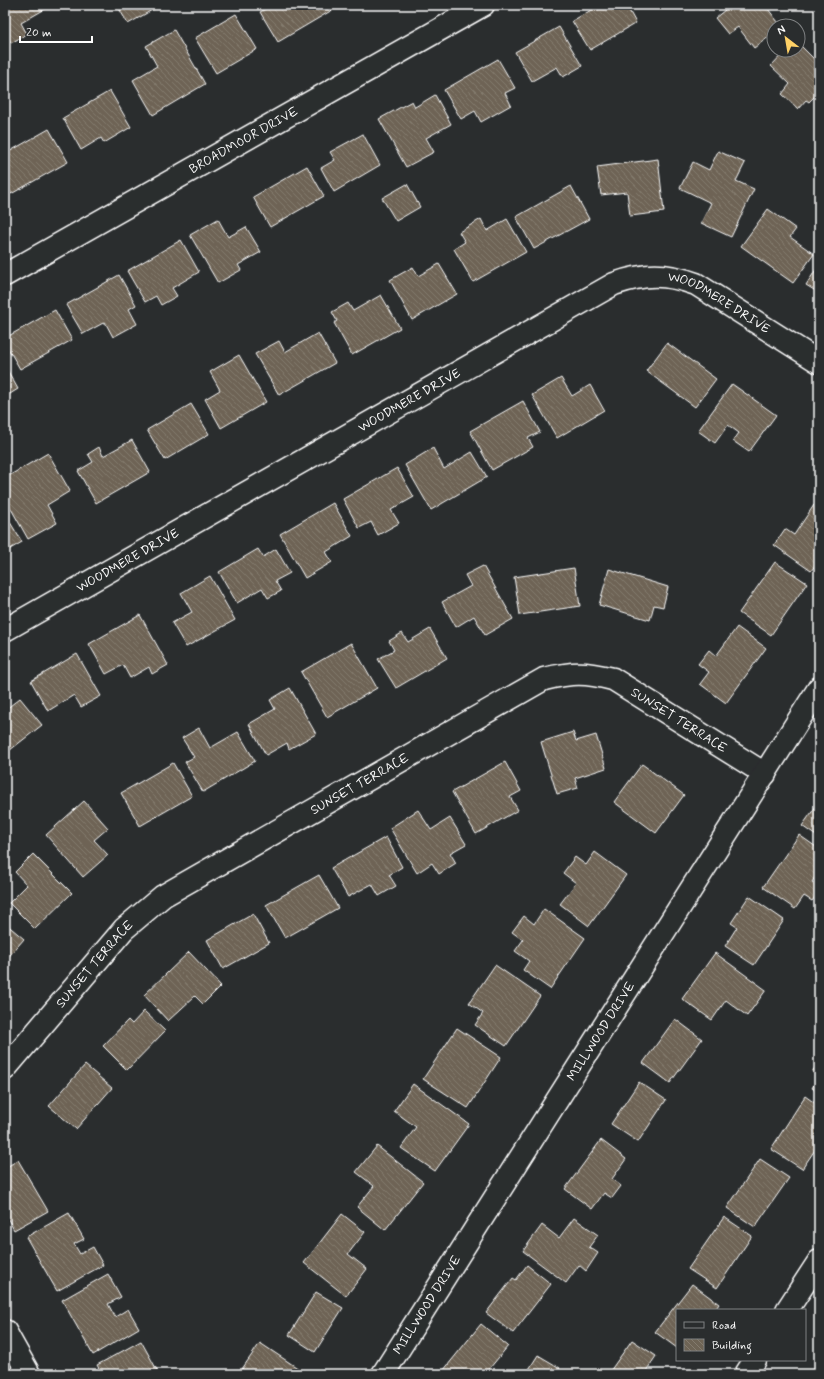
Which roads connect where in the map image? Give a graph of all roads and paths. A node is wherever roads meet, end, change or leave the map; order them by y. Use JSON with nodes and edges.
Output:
{"nodes":[{"id":1,"x":483,"y":5,"type":"edge"},
{"id":2,"x":5,"y":275,"type":"edge"},
{"id":3,"x":819,"y":362,"type":"edge"},
{"id":4,"x":5,"y":630,"type":"edge"},
{"id":5,"x":819,"y":688,"type":"edge"},
{"id":6,"x":765,"y":774,"type":"junction"},
{"id":7,"x":5,"y":1069,"type":"edge"},
{"id":8,"x":819,"y":1261,"type":"edge"},
{"id":9,"x":788,"y":1309,"type":"edge"},
{"id":10,"x":5,"y":1331,"type":"edge"},
{"id":11,"x":754,"y":1361,"type":"edge"},
{"id":12,"x":29,"y":1374,"type":"edge"},
{"id":13,"x":382,"y":1374,"type":"edge"},
{"id":14,"x":746,"y":1374,"type":"edge"}],
"edges":[{"from":1,"to":2,"type":"street","name":"BROADMOOR DRIVE"},
{"from":3,"to":4,"type":"street","name":"WOODMERE DRIVE"},
{"from":5,"to":6,"type":"street","name":"MILLWOOD DRIVE"},
{"from":6,"to":7,"type":"street","name":"SUNSET TERRACE"},
{"from":6,"to":13,"type":"street","name":"MILLWOOD DRIVE"},
{"from":8,"to":9,"type":"street"},
{"from":10,"to":12,"type":"street"},
{"from":11,"to":14,"type":"street"}]}
